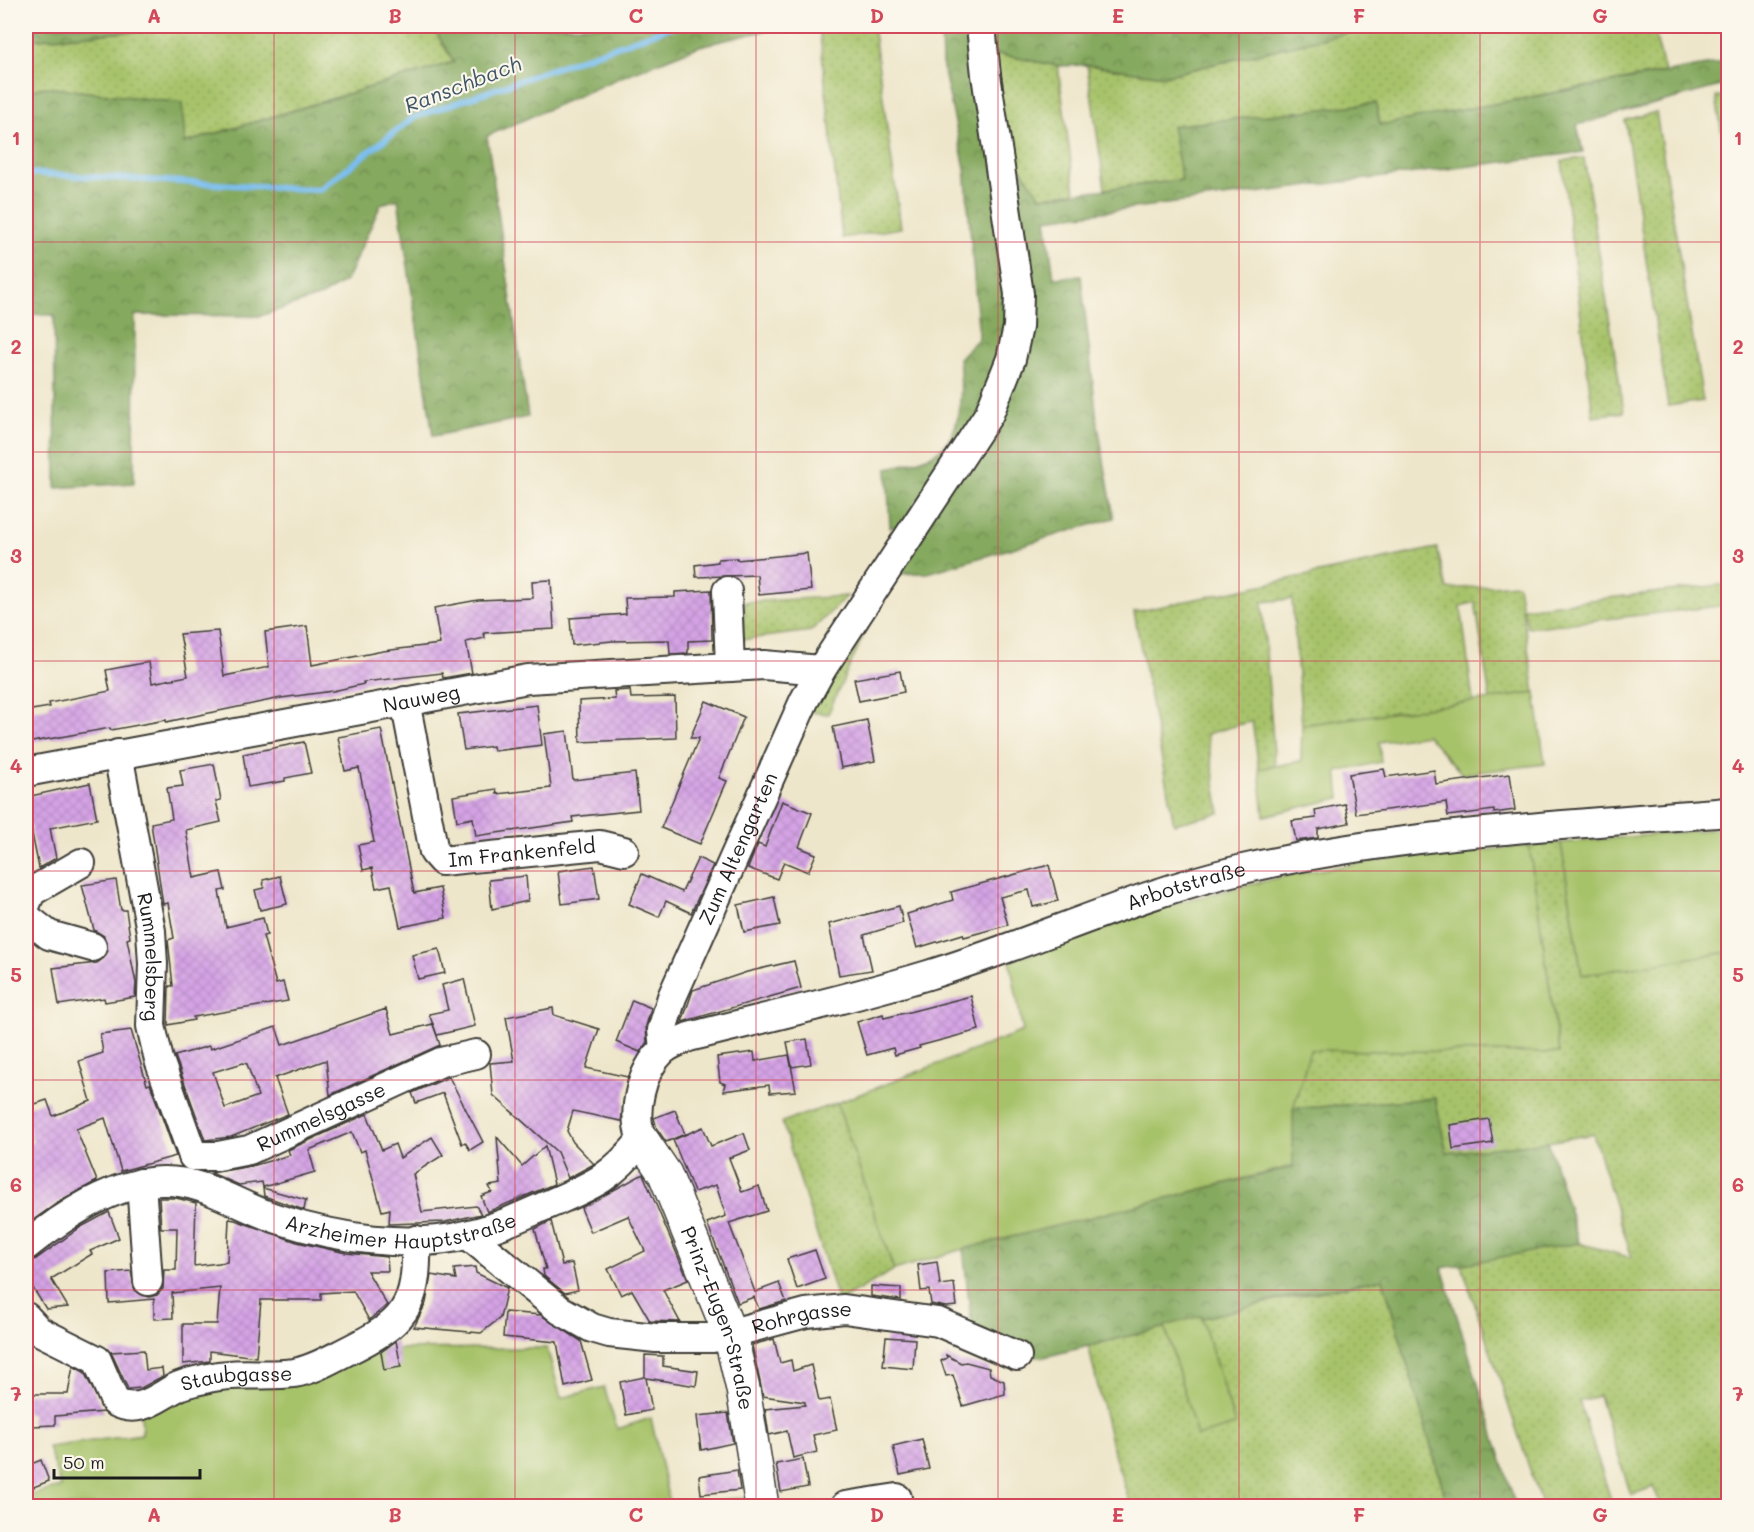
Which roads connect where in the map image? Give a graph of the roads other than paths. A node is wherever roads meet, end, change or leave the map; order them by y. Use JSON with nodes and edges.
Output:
{"nodes":[{"id":1,"x":981,"y":26,"type":"edge"},
{"id":2,"x":727,"y":591,"type":"dead end"},
{"id":3,"x":730,"y":667,"type":"junction"},
{"id":4,"x":820,"y":670,"type":"junction"},
{"id":5,"x":405,"y":701,"type":"junction"},
{"id":6,"x":118,"y":754,"type":"junction"},
{"id":7,"x":26,"y":772,"type":"edge"},
{"id":8,"x":1728,"y":812,"type":"edge"},
{"id":9,"x":624,"y":851,"type":"dead end"},
{"id":10,"x":81,"y":863,"type":"dead end"},
{"id":11,"x":26,"y":904,"type":"edge"},
{"id":12,"x":26,"y":917,"type":"edge"},
{"id":13,"x":92,"y":947,"type":"dead end"},
{"id":14,"x":664,"y":1049,"type":"junction"},
{"id":15,"x":476,"y":1054,"type":"dead end"},
{"id":16,"x":642,"y":1140,"type":"junction"},
{"id":17,"x":193,"y":1156,"type":"junction"},
{"id":18,"x":176,"y":1181,"type":"junction"},
{"id":19,"x":141,"y":1183,"type":"junction"},
{"id":20,"x":468,"y":1235,"type":"junction"},
{"id":21,"x":416,"y":1240,"type":"junction"},
{"id":22,"x":26,"y":1246,"type":"edge"},
{"id":23,"x":148,"y":1281,"type":"dead end"},
{"id":24,"x":26,"y":1317,"type":"edge"},
{"id":25,"x":730,"y":1334,"type":"junction"},
{"id":26,"x":1017,"y":1356,"type":"dead end"},
{"id":27,"x":897,"y":1498,"type":"dead end"},
{"id":28,"x":762,"y":1506,"type":"edge"},
{"id":29,"x":845,"y":1506,"type":"edge"}],
"edges":[{"from":1,"to":4,"type":"street","name":"Zum Altengarten"},
{"from":2,"to":3,"type":"street"},
{"from":3,"to":4,"type":"street","name":"Nauweg"},
{"from":3,"to":5,"type":"street","name":"Nauweg"},
{"from":4,"to":14,"type":"street","name":"Zum Altengarten"},
{"from":5,"to":6,"type":"street","name":"Nauweg"},
{"from":5,"to":9,"type":"street","name":"Im Frankenfeld"},
{"from":6,"to":7,"type":"street","name":"Nauweg"},
{"from":6,"to":17,"type":"street","name":"Rummelsberg"},
{"from":8,"to":14,"type":"street","name":"Arbotstraße"},
{"from":10,"to":11,"type":"street"},
{"from":12,"to":13,"type":"street"},
{"from":14,"to":16,"type":"street"},
{"from":15,"to":17,"type":"street","name":"Rummelsgasse"},
{"from":16,"to":20,"type":"street","name":"Arzheimer Hauptstraße"},
{"from":16,"to":25,"type":"main road","name":"Prinz-Eugen-Straße"},
{"from":17,"to":18,"type":"street"},
{"from":18,"to":19,"type":"street","name":"Arzheimer Hauptstraße"},
{"from":18,"to":21,"type":"street","name":"Arzheimer Hauptstraße"},
{"from":19,"to":22,"type":"street","name":"Arzheimer Hauptstraße"},
{"from":19,"to":23,"type":"street"},
{"from":20,"to":21,"type":"street","name":"Arzheimer Hauptstraße"},
{"from":20,"to":25,"type":"street","name":"Rohrgasse"},
{"from":21,"to":24,"type":"street","name":"Staubgasse"},
{"from":25,"to":26,"type":"street","name":"Rohrgasse"},
{"from":25,"to":28,"type":"main road","name":"Prinz-Eugen-Straße"},
{"from":27,"to":29,"type":"street"}]}
